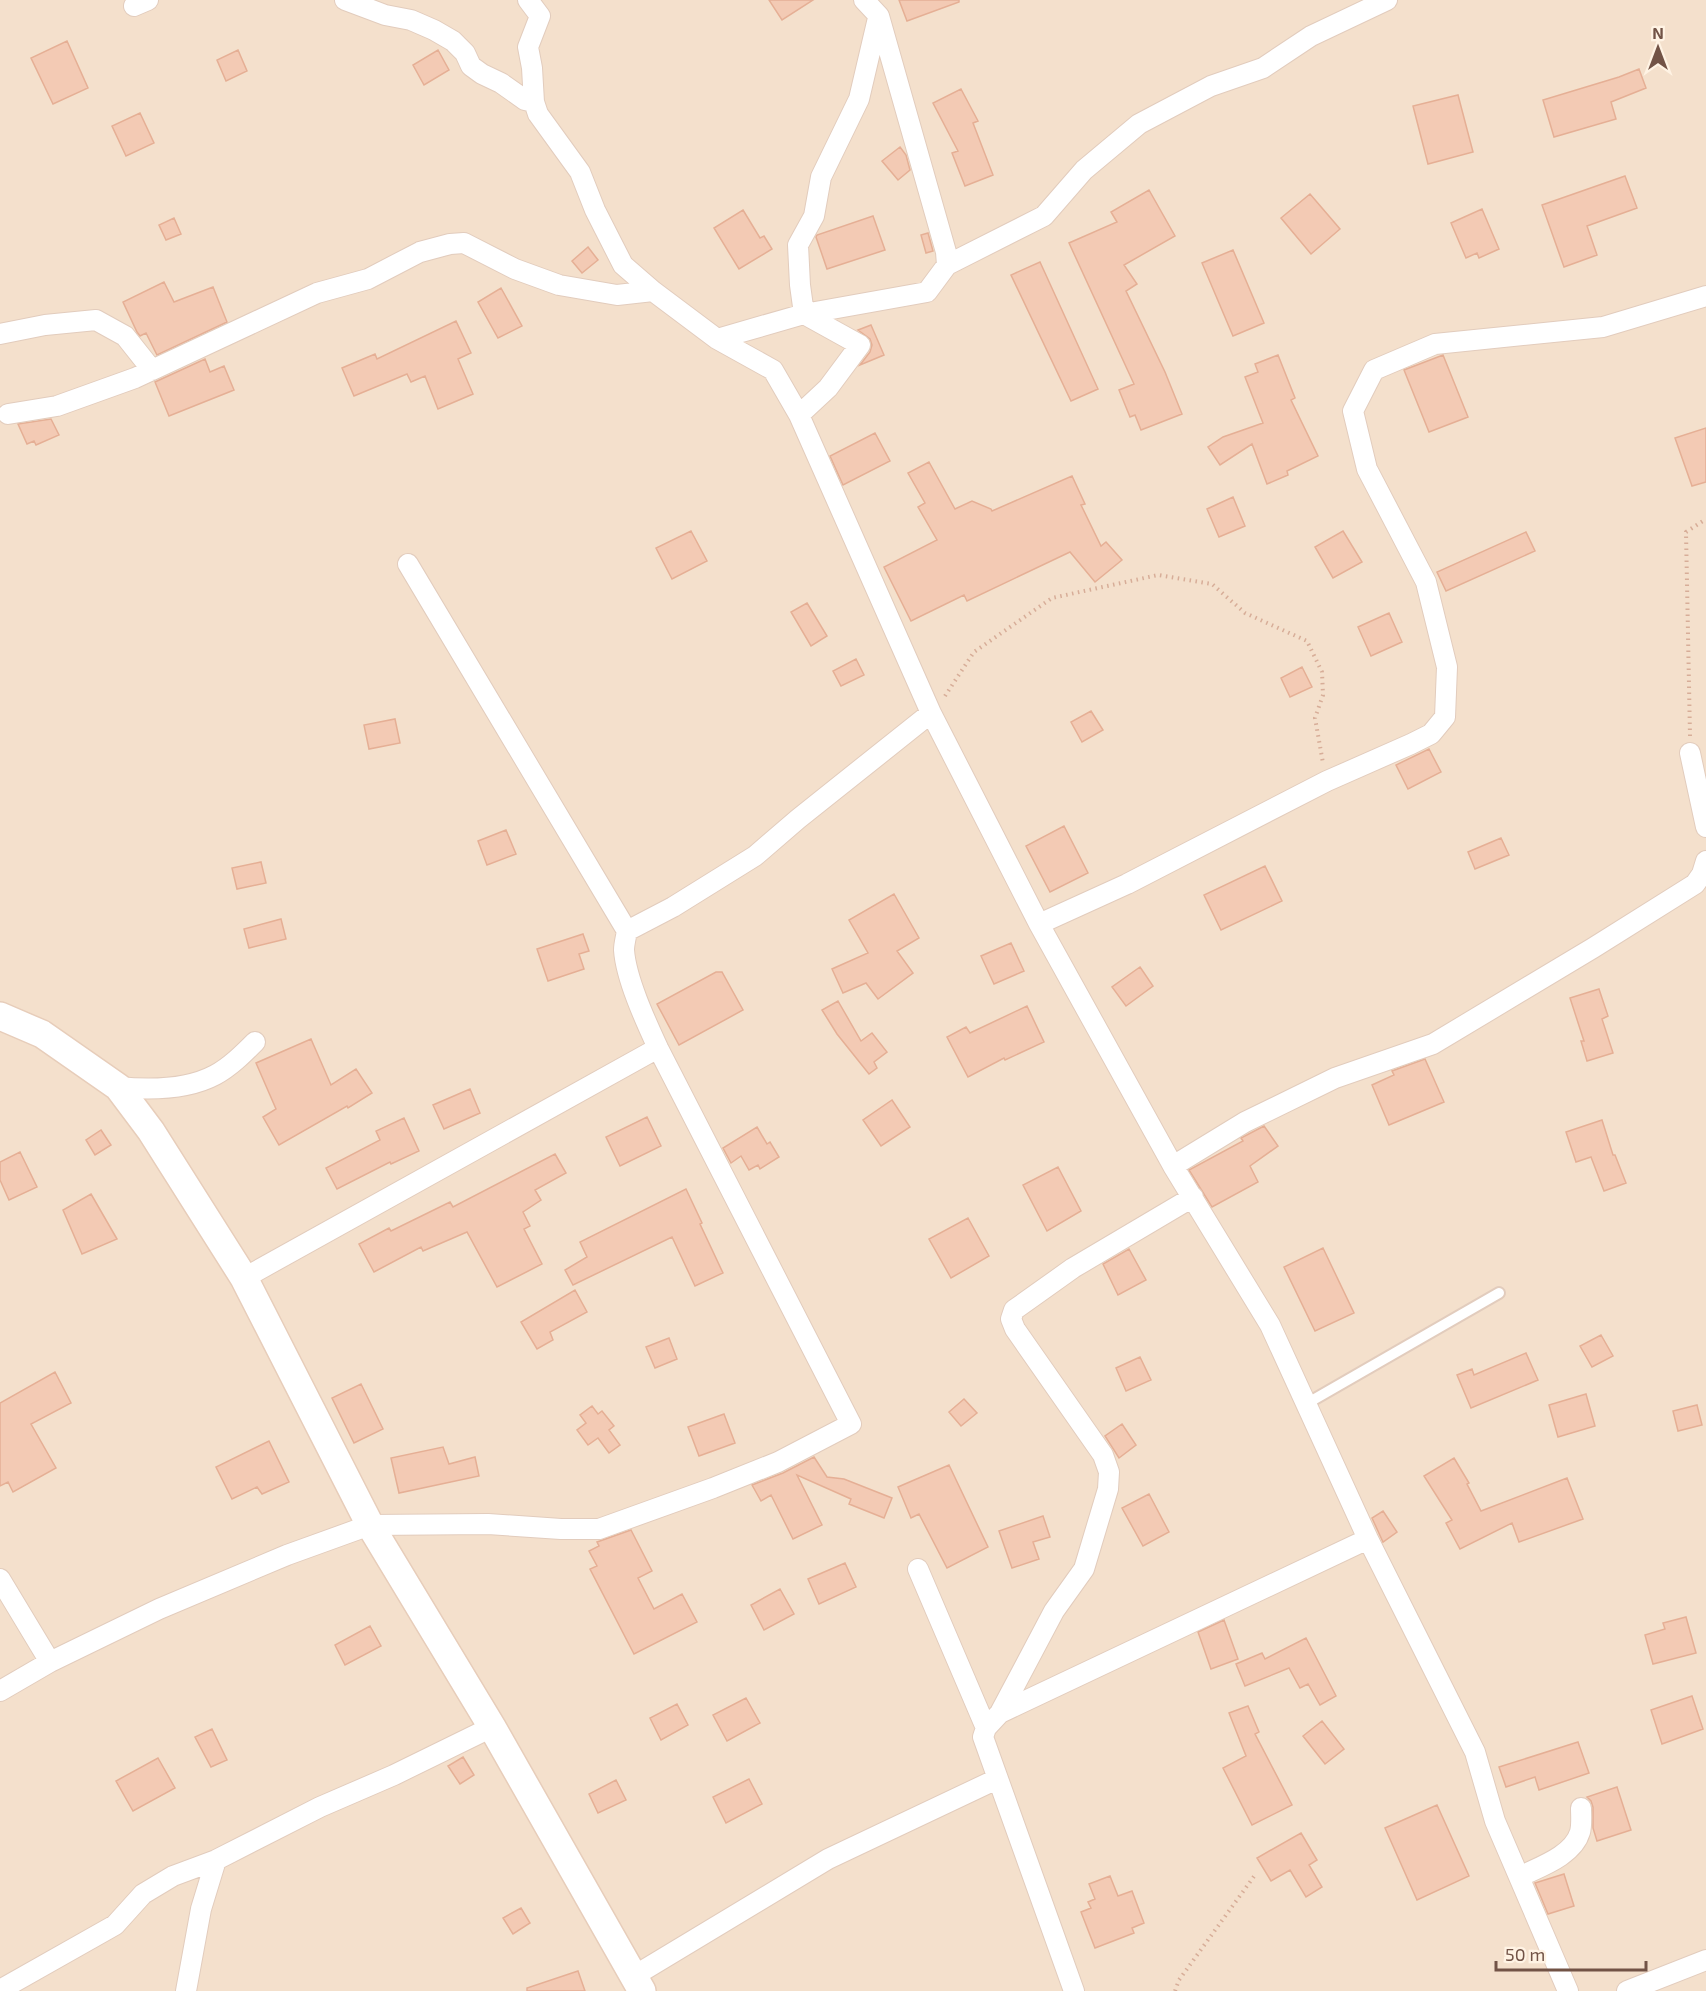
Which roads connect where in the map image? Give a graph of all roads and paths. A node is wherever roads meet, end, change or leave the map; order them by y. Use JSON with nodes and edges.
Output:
{"nodes":[{"id":1,"x":345,"y":0,"type":"edge"},
{"id":2,"x":528,"y":0,"type":"edge"},
{"id":3,"x":864,"y":0,"type":"edge"},
{"id":4,"x":1387,"y":0,"type":"edge"},
{"id":5,"x":880,"y":8,"type":"edge"},
{"id":6,"x":534,"y":102,"type":"junction"},
{"id":7,"x":947,"y":266,"type":"junction"},
{"id":8,"x":653,"y":291,"type":"junction"},
{"id":9,"x":1706,"y":296,"type":"edge"},
{"id":10,"x":804,"y":314,"type":"junction"},
{"id":11,"x":0,"y":334,"type":"edge"},
{"id":12,"x":717,"y":339,"type":"junction"},
{"id":13,"x":152,"y":370,"type":"junction"},
{"id":14,"x":8,"y":414,"type":"dead end"},
{"id":15,"x":799,"y":416,"type":"junction"},
{"id":16,"x":1706,"y":519,"type":"edge"},
{"id":17,"x":408,"y":564,"type":"dead end"},
{"id":18,"x":931,"y":713,"type":"junction"},
{"id":19,"x":1690,"y":753,"type":"joint"},
{"id":20,"x":1327,"y":781,"type":"junction"},
{"id":21,"x":1706,"y":827,"type":"edge"},
{"id":22,"x":1706,"y":861,"type":"edge"},
{"id":23,"x":1039,"y":924,"type":"junction"},
{"id":24,"x":627,"y":931,"type":"junction"},
{"id":25,"x":0,"y":1016,"type":"edge"},
{"id":26,"x":255,"y":1042,"type":"dead end"},
{"id":27,"x":658,"y":1048,"type":"junction"},
{"id":28,"x":118,"y":1087,"type":"junction"},
{"id":29,"x":1173,"y":1167,"type":"junction"},
{"id":30,"x":1193,"y":1197,"type":"junction"},
{"id":31,"x":244,"y":1278,"type":"junction"},
{"id":32,"x":1499,"y":1293,"type":"dead end"},
{"id":33,"x":1306,"y":1404,"type":"junction"},
{"id":34,"x":370,"y":1525,"type":"junction"},
{"id":35,"x":1368,"y":1539,"type":"junction"},
{"id":36,"x":918,"y":1569,"type":"dead end"},
{"id":37,"x":0,"y":1579,"type":"edge"},
{"id":38,"x":50,"y":1662,"type":"junction"},
{"id":39,"x":0,"y":1691,"type":"edge"},
{"id":40,"x":1000,"y":1713,"type":"junction"},
{"id":41,"x":492,"y":1727,"type":"junction"},
{"id":42,"x":986,"y":1728,"type":"junction"},
{"id":43,"x":998,"y":1779,"type":"junction"},
{"id":44,"x":1581,"y":1808,"type":"dead end"},
{"id":45,"x":216,"y":1860,"type":"junction"},
{"id":46,"x":1255,"y":1875,"type":"dead end"},
{"id":47,"x":1519,"y":1877,"type":"junction"},
{"id":48,"x":1706,"y":1960,"type":"edge"},
{"id":49,"x":638,"y":1983,"type":"edge"},
{"id":50,"x":0,"y":1990,"type":"edge"},
{"id":51,"x":186,"y":1991,"type":"edge"},
{"id":52,"x":1074,"y":1991,"type":"edge"},
{"id":53,"x":1175,"y":1991,"type":"edge"},
{"id":54,"x":1568,"y":1991,"type":"edge"},
{"id":55,"x":1627,"y":1991,"type":"edge"}],
"edges":[{"from":1,"to":6,"type":"street"},
{"from":2,"to":6,"type":"street"},
{"from":3,"to":5,"type":"street"},
{"from":4,"to":7,"type":"street"},
{"from":5,"to":7,"type":"street"},
{"from":5,"to":10,"type":"street"},
{"from":6,"to":8,"type":"street"},
{"from":7,"to":10,"type":"street"},
{"from":8,"to":12,"type":"street"},
{"from":8,"to":13,"type":"street"},
{"from":9,"to":20,"type":"street"},
{"from":10,"to":12,"type":"street"},
{"from":10,"to":15,"type":"street"},
{"from":11,"to":13,"type":"street"},
{"from":12,"to":15,"type":"street"},
{"from":13,"to":14,"type":"street"},
{"from":15,"to":18,"type":"street"},
{"from":16,"to":19,"type":"path"},
{"from":17,"to":24,"type":"street"},
{"from":18,"to":20,"type":"path"},
{"from":18,"to":23,"type":"street"},
{"from":18,"to":24,"type":"street"},
{"from":19,"to":21,"type":"street"},
{"from":20,"to":23,"type":"street"},
{"from":22,"to":29,"type":"street"},
{"from":23,"to":29,"type":"street"},
{"from":24,"to":27,"type":"street"},
{"from":25,"to":28,"type":"main road"},
{"from":26,"to":28,"type":"street"},
{"from":27,"to":31,"type":"street"},
{"from":27,"to":34,"type":"street"},
{"from":28,"to":31,"type":"main road"},
{"from":29,"to":30,"type":"street"},
{"from":30,"to":33,"type":"street"},
{"from":30,"to":40,"type":"street"},
{"from":31,"to":34,"type":"main road"},
{"from":32,"to":33,"type":"lane"},
{"from":33,"to":35,"type":"street"},
{"from":34,"to":38,"type":"street"},
{"from":34,"to":41,"type":"main road"},
{"from":35,"to":40,"type":"street"},
{"from":35,"to":47,"type":"street"},
{"from":36,"to":42,"type":"street"},
{"from":37,"to":38,"type":"street"},
{"from":38,"to":39,"type":"street"},
{"from":40,"to":42,"type":"street"},
{"from":41,"to":45,"type":"street"},
{"from":41,"to":49,"type":"main road"},
{"from":42,"to":43,"type":"street"},
{"from":43,"to":49,"type":"street"},
{"from":43,"to":52,"type":"street"},
{"from":44,"to":47,"type":"street"},
{"from":45,"to":50,"type":"street"},
{"from":45,"to":51,"type":"street"},
{"from":46,"to":53,"type":"path"},
{"from":47,"to":54,"type":"street"},
{"from":48,"to":55,"type":"street"}]}
